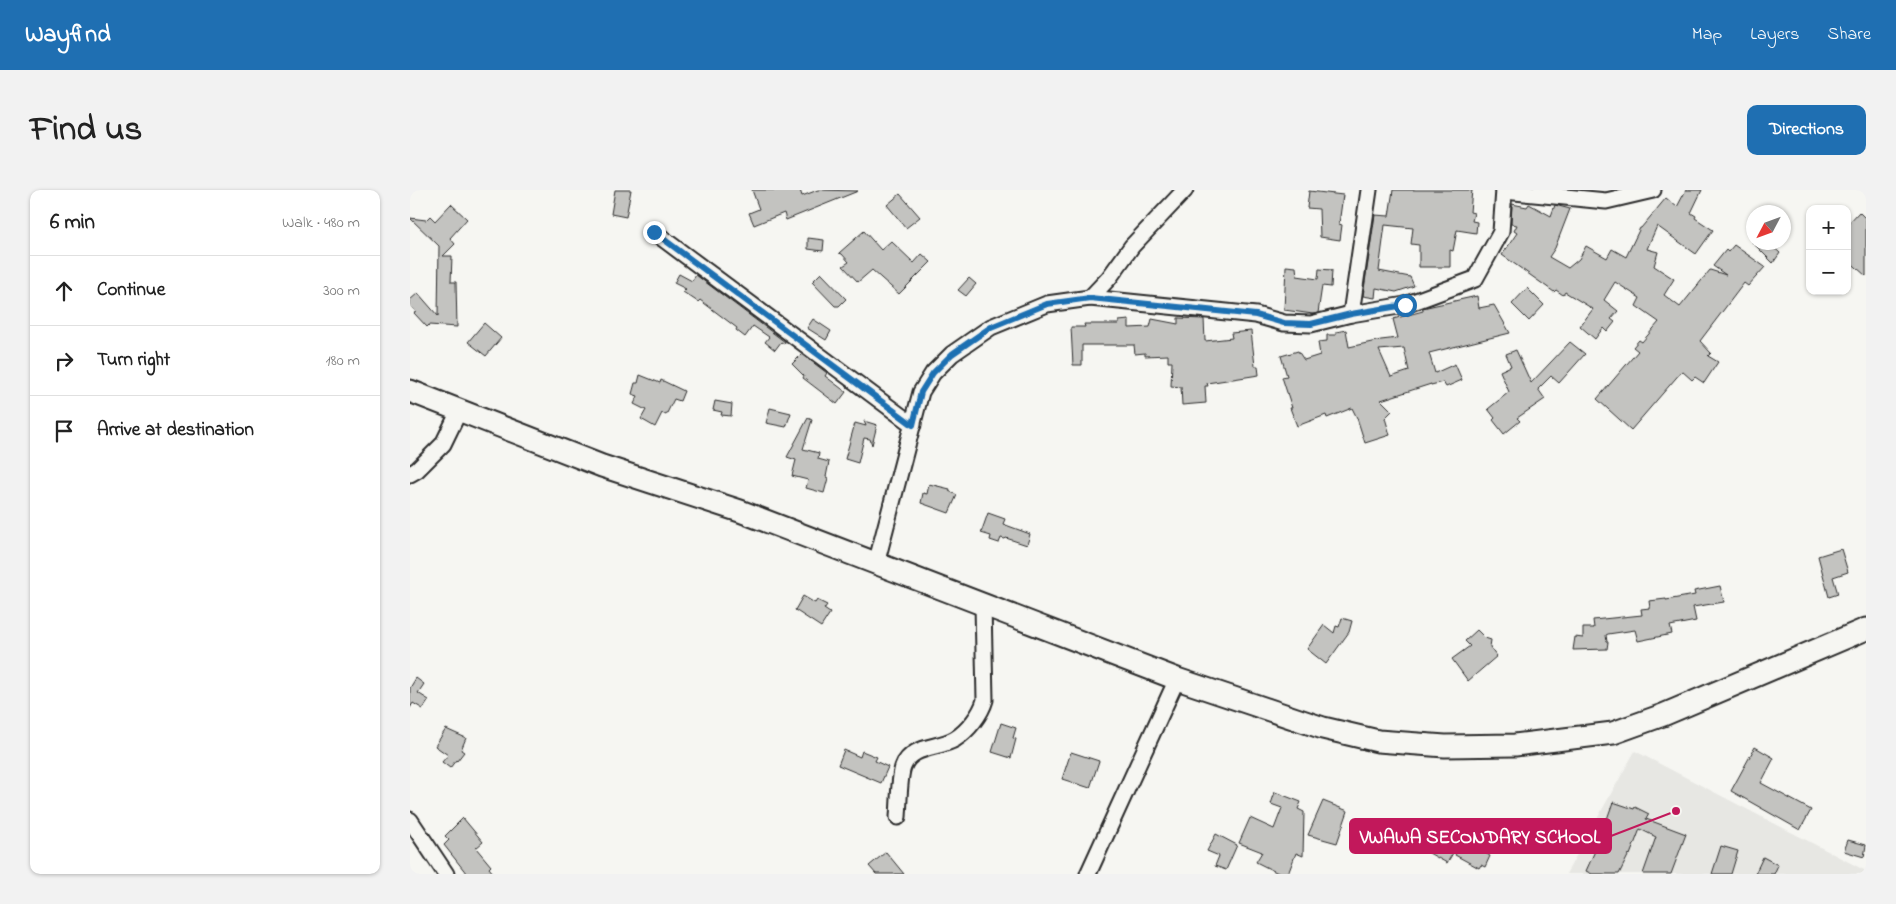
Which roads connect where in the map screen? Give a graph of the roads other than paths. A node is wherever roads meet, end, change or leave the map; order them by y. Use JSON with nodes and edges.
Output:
{"nodes":[{"id":1,"x":1185,"y":190,"type":"edge"},
{"id":2,"x":1369,"y":190,"type":"edge"},
{"id":3,"x":1653,"y":190,"type":"edge"},
{"id":4,"x":1504,"y":191,"type":"edge"},
{"id":5,"x":654,"y":232,"type":"dead end"},
{"id":6,"x":1090,"y":298,"type":"junction"},
{"id":7,"x":1351,"y":314,"type":"junction"},
{"id":8,"x":410,"y":391,"type":"edge"},
{"id":9,"x":459,"y":411,"type":"junction"},
{"id":10,"x":913,"y":425,"type":"junction"},
{"id":11,"x":410,"y":474,"type":"edge"},
{"id":12,"x":876,"y":564,"type":"junction"},
{"id":13,"x":983,"y":605,"type":"junction"},
{"id":14,"x":1866,"y":629,"type":"edge"},
{"id":15,"x":1177,"y":679,"type":"junction"},
{"id":16,"x":898,"y":817,"type":"dead end"},
{"id":17,"x":410,"y":820,"type":"edge"},
{"id":18,"x":446,"y":874,"type":"edge"},
{"id":19,"x":1088,"y":874,"type":"edge"}],
"edges":[{"from":1,"to":6,"type":"street"},
{"from":2,"to":7,"type":"street"},
{"from":3,"to":4,"type":"street"},
{"from":4,"to":7,"type":"street"},
{"from":5,"to":10,"type":"street"},
{"from":6,"to":7,"type":"street"},
{"from":6,"to":10,"type":"street"},
{"from":8,"to":9,"type":"highway"},
{"from":9,"to":11,"type":"street"},
{"from":9,"to":12,"type":"highway"},
{"from":10,"to":12,"type":"street"},
{"from":12,"to":13,"type":"highway"},
{"from":13,"to":15,"type":"highway"},
{"from":13,"to":16,"type":"street"},
{"from":14,"to":15,"type":"highway"},
{"from":15,"to":19,"type":"street"},
{"from":17,"to":18,"type":"street"}]}
